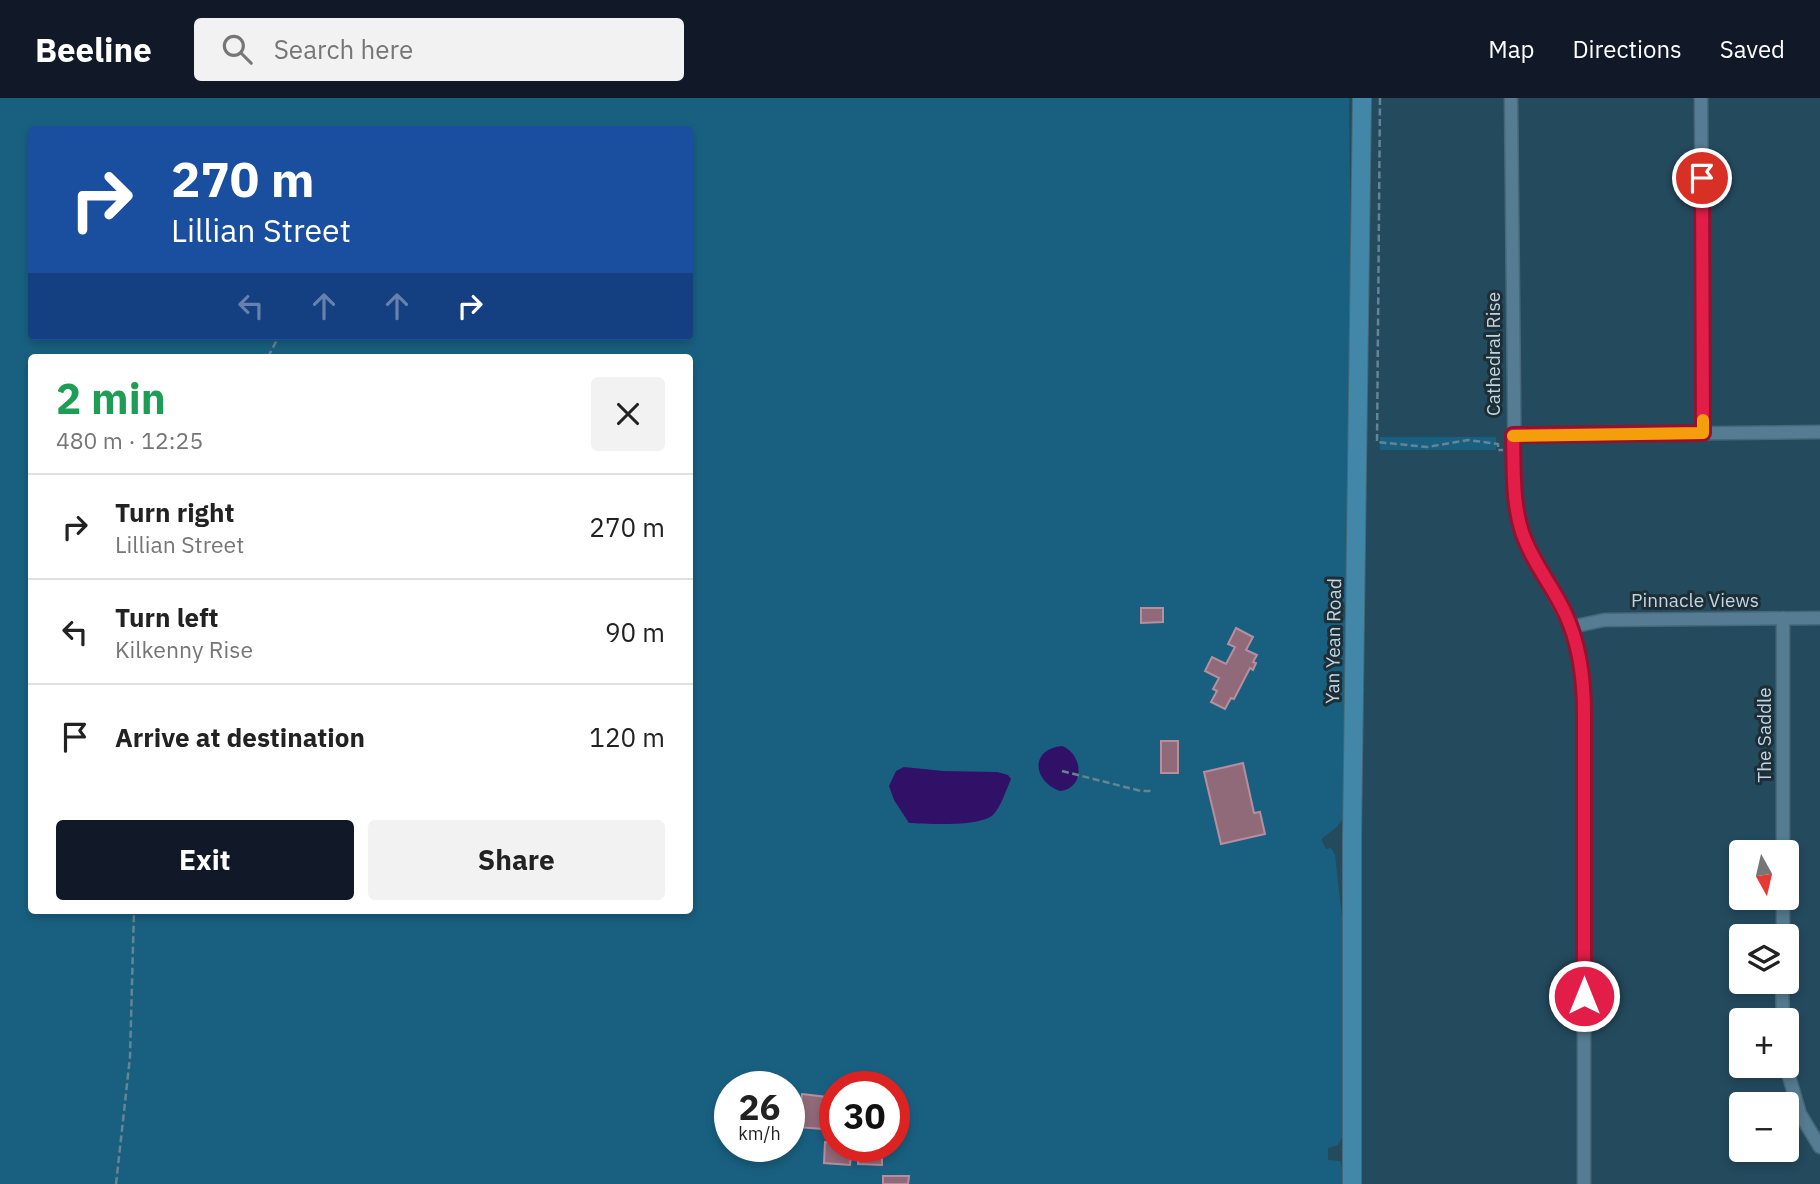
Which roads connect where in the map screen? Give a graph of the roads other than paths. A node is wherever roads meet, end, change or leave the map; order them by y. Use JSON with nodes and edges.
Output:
{"nodes":[{"id":1,"x":1362,"y":98,"type":"edge"},
{"id":2,"x":1511,"y":98,"type":"edge"},
{"id":3,"x":1701,"y":98,"type":"edge"},
{"id":4,"x":1820,"y":432,"type":"edge"},
{"id":5,"x":1703,"y":433,"type":"junction"},
{"id":6,"x":1513,"y":435,"type":"junction"},
{"id":7,"x":1783,"y":618,"type":"junction"},
{"id":8,"x":1820,"y":618,"type":"edge"},
{"id":9,"x":1571,"y":627,"type":"junction"},
{"id":10,"x":1783,"y":840,"type":"edge"},
{"id":11,"x":1789,"y":1078,"type":"edge"},
{"id":12,"x":1819,"y":1141,"type":"edge"},
{"id":13,"x":1352,"y":1184,"type":"edge"},
{"id":14,"x":1584,"y":1184,"type":"edge"}],
"edges":[{"from":1,"to":13,"type":"main road","name":"Yan Yean Road"},
{"from":2,"to":6,"type":"street","name":"Cathedral Rise"},
{"from":3,"to":5,"type":"street"},
{"from":4,"to":5,"type":"street"},
{"from":5,"to":6,"type":"street"},
{"from":6,"to":9,"type":"street","name":"Cathedral Rise"},
{"from":7,"to":8,"type":"street","name":"Pinnacle Views"},
{"from":7,"to":9,"type":"street","name":"Pinnacle Views"},
{"from":7,"to":10,"type":"street","name":"The Saddle"},
{"from":9,"to":14,"type":"street","name":"Cathedral Rise"},
{"from":11,"to":12,"type":"street"}]}
